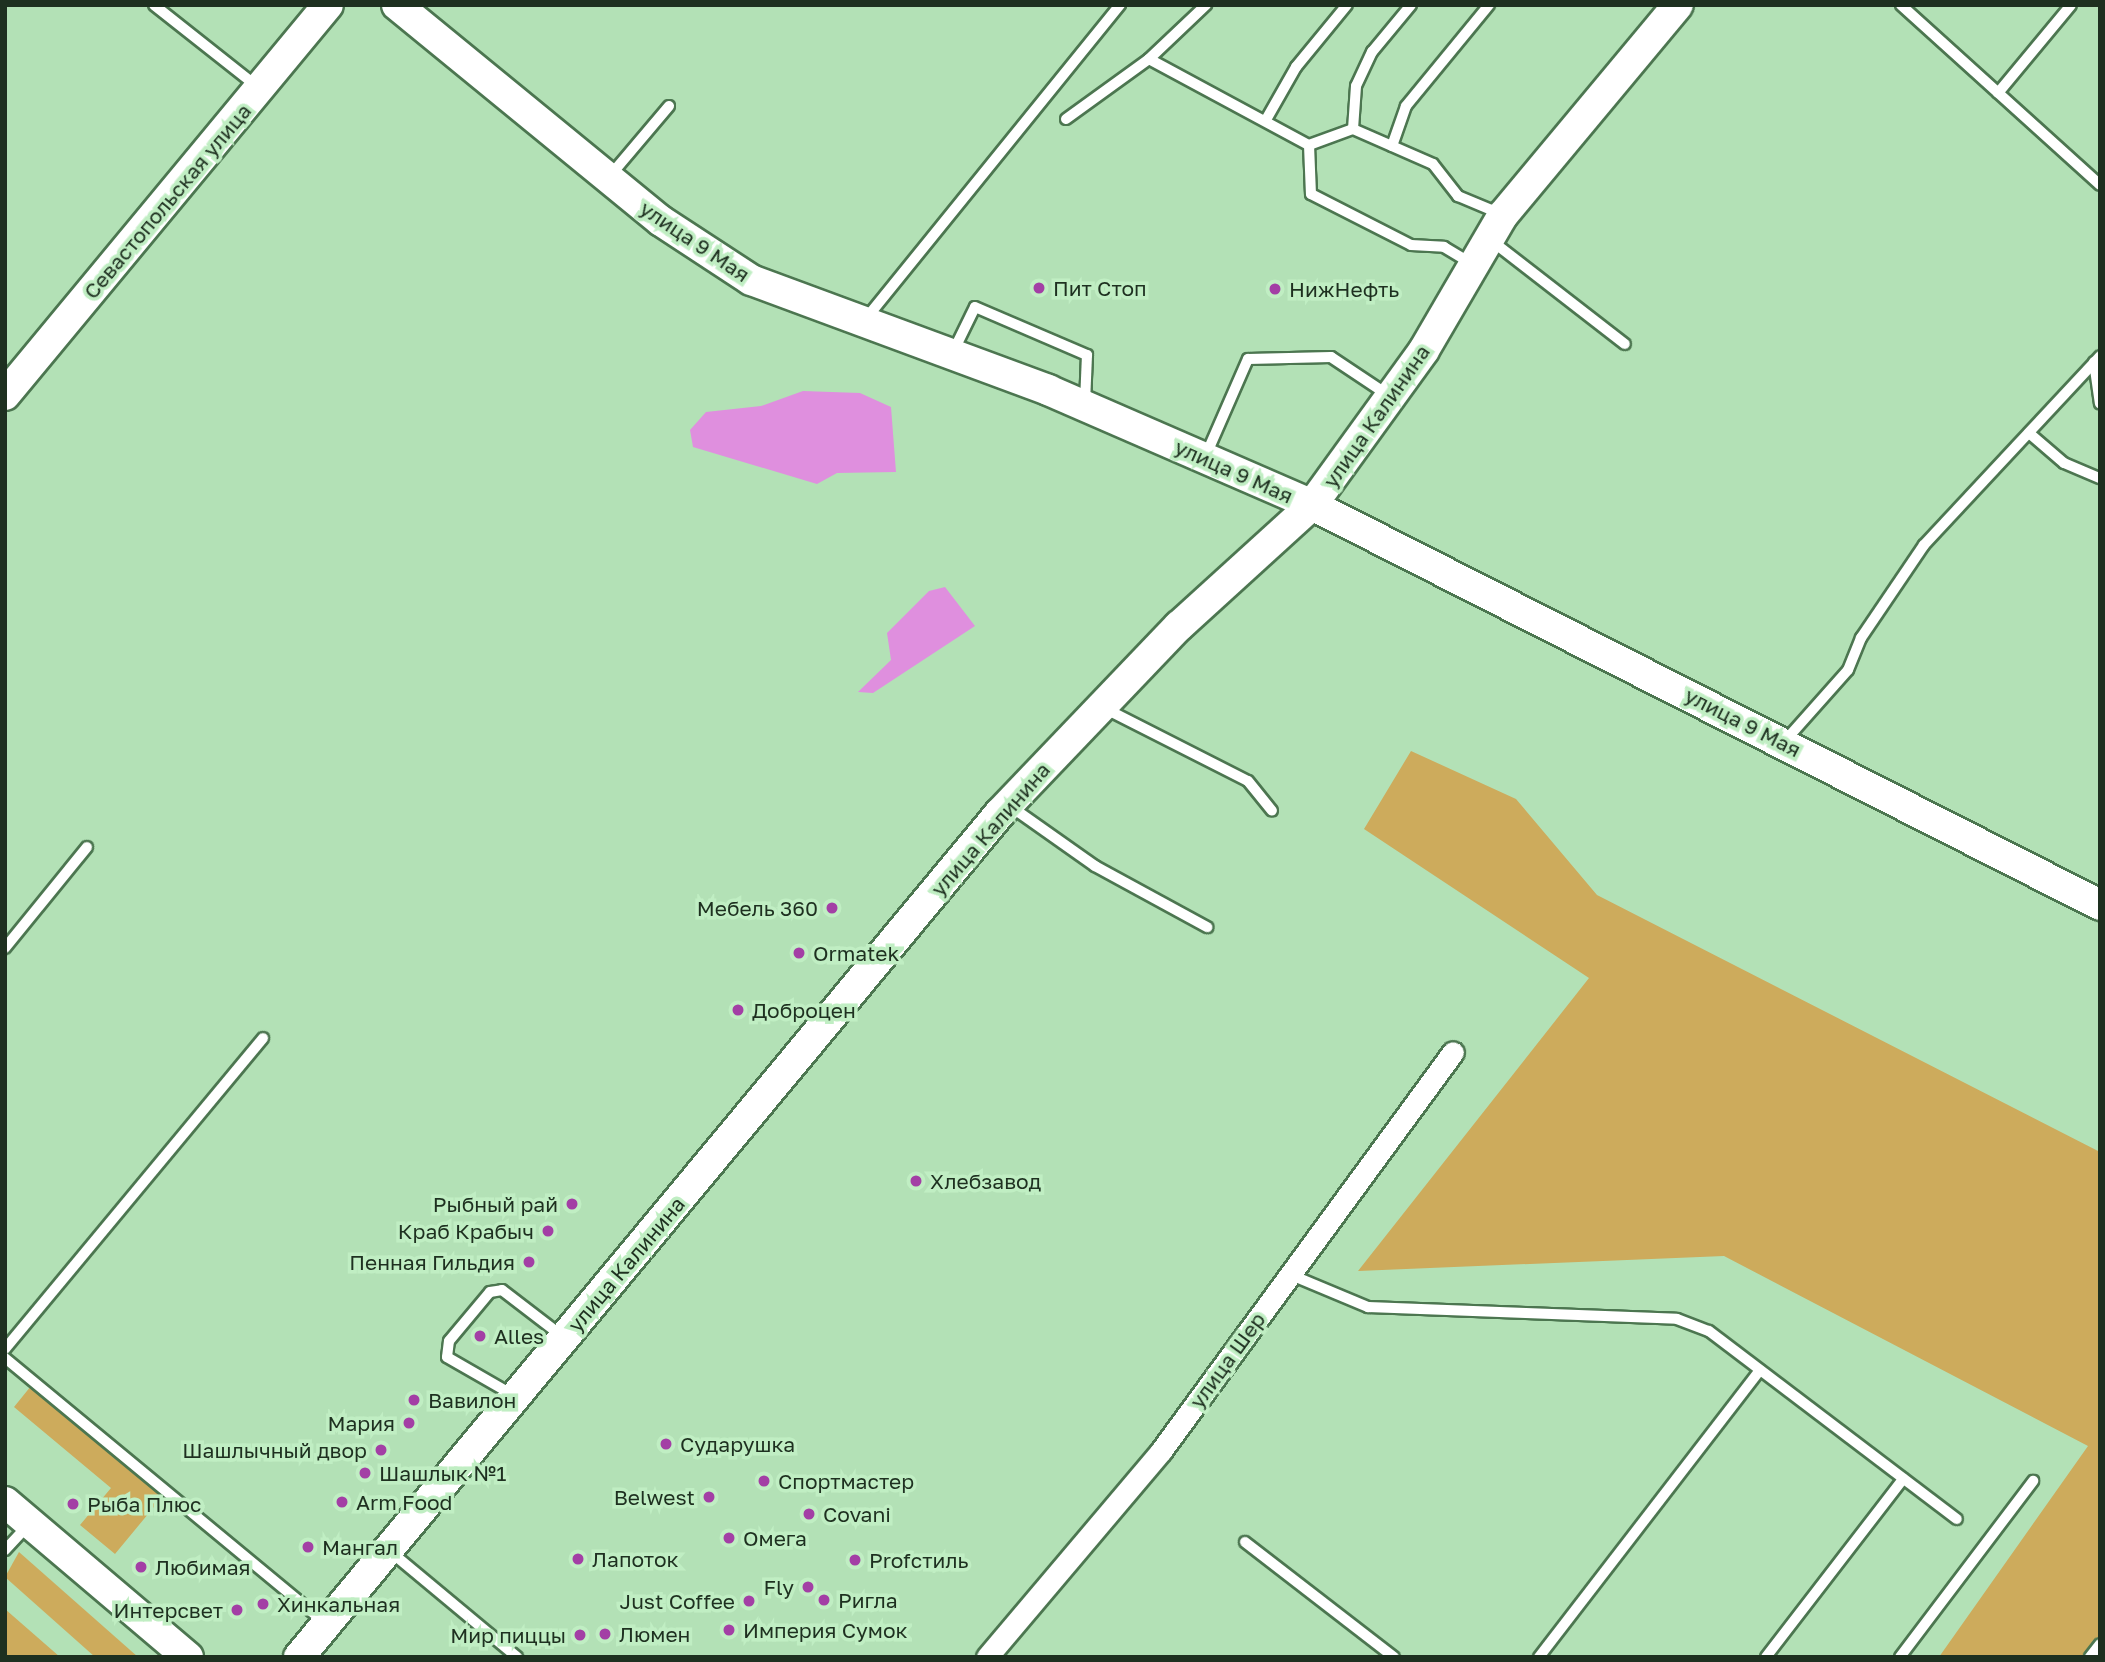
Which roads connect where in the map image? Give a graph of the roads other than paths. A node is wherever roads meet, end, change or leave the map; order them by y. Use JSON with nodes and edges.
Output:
{"nodes":[{"id":1,"x":154,"y":5,"type":"edge"},
{"id":2,"x":328,"y":5,"type":"edge"},
{"id":3,"x":397,"y":5,"type":"edge"},
{"id":4,"x":1120,"y":5,"type":"edge"},
{"id":5,"x":1206,"y":5,"type":"edge"},
{"id":6,"x":1348,"y":5,"type":"edge"},
{"id":7,"x":1411,"y":5,"type":"edge"},
{"id":8,"x":1489,"y":5,"type":"edge"},
{"id":9,"x":1678,"y":5,"type":"edge"},
{"id":10,"x":1901,"y":5,"type":"edge"},
{"id":11,"x":2071,"y":5,"type":"edge"},
{"id":12,"x":1149,"y":59,"type":"junction"},
{"id":13,"x":260,"y":88,"type":"junction"},
{"id":14,"x":1998,"y":93,"type":"junction"},
{"id":15,"x":668,"y":106,"type":"dead end"},
{"id":16,"x":1267,"y":118,"type":"junction"},
{"id":17,"x":1066,"y":119,"type":"dead end"},
{"id":18,"x":1353,"y":129,"type":"junction"},
{"id":19,"x":1309,"y":145,"type":"junction"},
{"id":20,"x":1392,"y":146,"type":"junction"},
{"id":21,"x":608,"y":179,"type":"junction"},
{"id":22,"x":2100,"y":185,"type":"edge"},
{"id":23,"x":1497,"y":227,"type":"junction"},
{"id":24,"x":1474,"y":265,"type":"junction"},
{"id":25,"x":860,"y":326,"type":"junction"},
{"id":26,"x":1625,"y":344,"type":"dead end"},
{"id":27,"x":951,"y":356,"type":"junction"},
{"id":28,"x":2097,"y":359,"type":"edge"},
{"id":29,"x":5,"y":395,"type":"edge"},
{"id":30,"x":1391,"y":397,"type":"junction"},
{"id":31,"x":2100,"y":404,"type":"edge"},
{"id":32,"x":1084,"y":405,"type":"junction"},
{"id":33,"x":2029,"y":433,"type":"junction"},
{"id":34,"x":1205,"y":457,"type":"junction"},
{"id":35,"x":2100,"y":478,"type":"edge"},
{"id":36,"x":1312,"y":505,"type":"junction"},
{"id":37,"x":1102,"y":707,"type":"junction"},
{"id":38,"x":1784,"y":742,"type":"junction"},
{"id":39,"x":1008,"y":805,"type":"junction"},
{"id":40,"x":1272,"y":811,"type":"dead end"},
{"id":41,"x":87,"y":847,"type":"dead end"},
{"id":42,"x":2100,"y":905,"type":"edge"},
{"id":43,"x":1207,"y":927,"type":"dead end"},
{"id":44,"x":5,"y":948,"type":"edge"},
{"id":45,"x":262,"y":1038,"type":"dead end"},
{"id":46,"x":1454,"y":1052,"type":"dead end"},
{"id":47,"x":1289,"y":1275,"type":"junction"},
{"id":48,"x":564,"y":1338,"type":"junction"},
{"id":49,"x":5,"y":1349,"type":"edge"},
{"id":50,"x":5,"y":1358,"type":"edge"},
{"id":51,"x":1760,"y":1370,"type":"junction"},
{"id":52,"x":515,"y":1397,"type":"junction"},
{"id":53,"x":1903,"y":1479,"type":"junction"},
{"id":54,"x":2033,"y":1481,"type":"dead end"},
{"id":55,"x":5,"y":1502,"type":"edge"},
{"id":56,"x":1957,"y":1519,"type":"dead end"},
{"id":57,"x":30,"y":1523,"type":"junction"},
{"id":58,"x":1245,"y":1542,"type":"dead end"},
{"id":59,"x":5,"y":1550,"type":"edge"},
{"id":60,"x":388,"y":1550,"type":"junction"},
{"id":61,"x":326,"y":1624,"type":"junction"},
{"id":62,"x":2100,"y":1644,"type":"edge"},
{"id":63,"x":188,"y":1657,"type":"edge"},
{"id":64,"x":299,"y":1657,"type":"edge"},
{"id":65,"x":517,"y":1657,"type":"edge"},
{"id":66,"x":988,"y":1657,"type":"edge"},
{"id":67,"x":1394,"y":1657,"type":"edge"},
{"id":68,"x":1539,"y":1657,"type":"edge"},
{"id":69,"x":1766,"y":1657,"type":"edge"},
{"id":70,"x":1900,"y":1657,"type":"edge"},
{"id":71,"x":2090,"y":1657,"type":"edge"}],
"edges":[{"from":1,"to":13,"type":"lane"},
{"from":2,"to":13,"type":"street","name":"Севастопольская улица"},
{"from":3,"to":21,"type":"street","name":"улица 9 Мая"},
{"from":4,"to":25,"type":"lane"},
{"from":5,"to":12,"type":"lane"},
{"from":6,"to":16,"type":"lane"},
{"from":7,"to":18,"type":"lane"},
{"from":8,"to":20,"type":"lane"},
{"from":9,"to":23,"type":"street","name":"улица Калинина"},
{"from":10,"to":14,"type":"lane"},
{"from":11,"to":14,"type":"lane"},
{"from":12,"to":16,"type":"lane"},
{"from":12,"to":17,"type":"lane"},
{"from":13,"to":29,"type":"street","name":"Севастопольская улица"},
{"from":14,"to":22,"type":"lane"},
{"from":15,"to":21,"type":"lane"},
{"from":16,"to":19,"type":"lane"},
{"from":18,"to":19,"type":"lane"},
{"from":18,"to":20,"type":"lane"},
{"from":19,"to":24,"type":"lane"},
{"from":20,"to":23,"type":"lane"},
{"from":21,"to":25,"type":"street","name":"улица 9 Мая"},
{"from":23,"to":24,"type":"street","name":"улица Калинина"},
{"from":23,"to":26,"type":"lane"},
{"from":24,"to":30,"type":"street","name":"улица Калинина"},
{"from":25,"to":27,"type":"street","name":"улица 9 Мая"},
{"from":27,"to":32,"type":"street","name":"улица 9 Мая"},
{"from":27,"to":32,"type":"lane"},
{"from":28,"to":31,"type":"lane"},
{"from":28,"to":33,"type":"lane"},
{"from":30,"to":34,"type":"lane"},
{"from":30,"to":36,"type":"street","name":"улица Калинина"},
{"from":32,"to":34,"type":"street","name":"улица 9 Мая"},
{"from":33,"to":35,"type":"lane"},
{"from":33,"to":38,"type":"lane"},
{"from":34,"to":36,"type":"street","name":"улица 9 Мая"},
{"from":36,"to":37,"type":"street","name":"улица Калинина"},
{"from":36,"to":38,"type":"street","name":"улица 9 Мая"},
{"from":37,"to":39,"type":"street","name":"улица Калинина"},
{"from":37,"to":40,"type":"lane"},
{"from":38,"to":42,"type":"street","name":"улица 9 Мая"},
{"from":39,"to":43,"type":"lane"},
{"from":39,"to":48,"type":"street","name":"улица Калинина"},
{"from":41,"to":44,"type":"lane"},
{"from":45,"to":49,"type":"lane"},
{"from":46,"to":47,"type":"street","name":"улица Шер"},
{"from":47,"to":51,"type":"lane"},
{"from":47,"to":66,"type":"street","name":"улица Шер"},
{"from":48,"to":52,"type":"street","name":"улица Калинина"},
{"from":48,"to":52,"type":"lane"},
{"from":50,"to":61,"type":"lane"},
{"from":51,"to":53,"type":"lane"},
{"from":51,"to":68,"type":"lane"},
{"from":52,"to":60,"type":"street","name":"улица Калинина"},
{"from":53,"to":56,"type":"lane"},
{"from":53,"to":69,"type":"lane"},
{"from":54,"to":70,"type":"lane"},
{"from":55,"to":57,"type":"street"},
{"from":57,"to":59,"type":"lane"},
{"from":57,"to":63,"type":"street"},
{"from":58,"to":67,"type":"lane"},
{"from":60,"to":61,"type":"street","name":"улица Калинина"},
{"from":60,"to":65,"type":"lane"},
{"from":61,"to":64,"type":"street","name":"улица Калинина"},
{"from":62,"to":71,"type":"lane"}]}
